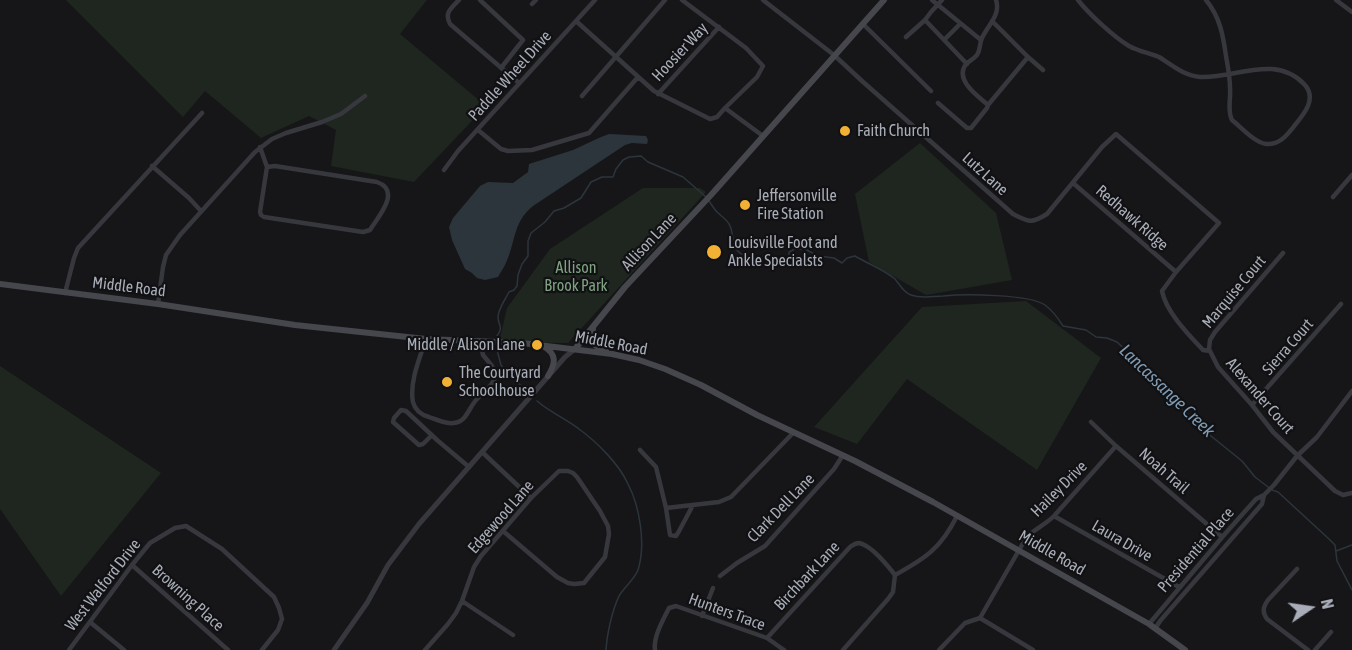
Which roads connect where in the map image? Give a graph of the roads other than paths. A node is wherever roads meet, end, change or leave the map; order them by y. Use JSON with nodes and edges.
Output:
{"nodes":[{"id":1,"x":459,"y":0,"type":"edge"},
{"id":2,"x":480,"y":0,"type":"edge"},
{"id":3,"x":595,"y":0,"type":"edge"},
{"id":4,"x":665,"y":0,"type":"edge"},
{"id":5,"x":682,"y":0,"type":"edge"},
{"id":6,"x":763,"y":0,"type":"edge"},
{"id":7,"x":884,"y":0,"type":"edge"},
{"id":8,"x":932,"y":0,"type":"edge"},
{"id":9,"x":942,"y":0,"type":"edge"},
{"id":10,"x":996,"y":0,"type":"edge"},
{"id":11,"x":1078,"y":0,"type":"edge"},
{"id":12,"x":1206,"y":0,"type":"edge"},
{"id":13,"x":1336,"y":0,"type":"edge"},
{"id":14,"x":937,"y":5,"type":"junction"},
{"id":15,"x":1352,"y":12,"type":"edge"},
{"id":16,"x":925,"y":20,"type":"junction"},
{"id":17,"x":576,"y":21,"type":"junction"},
{"id":18,"x":992,"y":21,"type":"junction"},
{"id":19,"x":863,"y":24,"type":"junction"},
{"id":20,"x":960,"y":24,"type":"junction"},
{"id":21,"x":719,"y":27,"type":"junction"},
{"id":22,"x":906,"y":37,"type":"dead end"},
{"id":23,"x":944,"y":40,"type":"junction"},
{"id":24,"x":981,"y":40,"type":"junction"},
{"id":25,"x":834,"y":55,"type":"junction"},
{"id":26,"x":616,"y":57,"type":"junction"},
{"id":27,"x":1028,"y":57,"type":"junction"},
{"id":28,"x":967,"y":64,"type":"junction"},
{"id":29,"x":501,"y":68,"type":"junction"},
{"id":30,"x":1043,"y":70,"type":"dead end"},
{"id":31,"x":1229,"y":74,"type":"junction"},
{"id":32,"x":638,"y":77,"type":"junction"},
{"id":33,"x":519,"y":83,"type":"junction"},
{"id":34,"x":931,"y":91,"type":"dead end"},
{"id":35,"x":658,"y":93,"type":"junction"},
{"id":36,"x":365,"y":96,"type":"dead end"},
{"id":37,"x":582,"y":96,"type":"dead end"},
{"id":38,"x":938,"y":103,"type":"dead end"},
{"id":39,"x":988,"y":105,"type":"junction"},
{"id":40,"x":725,"y":108,"type":"junction"},
{"id":41,"x":202,"y":113,"type":"dead end"},
{"id":42,"x":478,"y":130,"type":"junction"},
{"id":43,"x":764,"y":136,"type":"junction"},
{"id":44,"x":260,"y":147,"type":"junction"},
{"id":45,"x":152,"y":166,"type":"junction"},
{"id":46,"x":267,"y":167,"type":"junction"},
{"id":47,"x":444,"y":170,"type":"dead end"},
{"id":48,"x":1352,"y":175,"type":"edge"},
{"id":49,"x":1073,"y":183,"type":"junction"},
{"id":50,"x":1333,"y":197,"type":"dead end"},
{"id":51,"x":201,"y":211,"type":"junction"},
{"id":52,"x":1283,"y":253,"type":"dead end"},
{"id":53,"x":1176,"y":272,"type":"junction"},
{"id":54,"x":0,"y":284,"type":"edge"},
{"id":55,"x":65,"y":292,"type":"junction"},
{"id":56,"x":158,"y":304,"type":"junction"},
{"id":57,"x":1341,"y":304,"type":"dead end"},
{"id":58,"x":595,"y":325,"type":"junction"},
{"id":59,"x":426,"y":339,"type":"junction"},
{"id":60,"x":480,"y":341,"type":"junction"},
{"id":61,"x":539,"y":345,"type":"junction"},
{"id":62,"x":575,"y":349,"type":"junction"},
{"id":63,"x":1209,"y":350,"type":"junction"},
{"id":64,"x":612,"y":354,"type":"junction"},
{"id":65,"x":548,"y":376,"type":"junction"},
{"id":66,"x":1352,"y":391,"type":"edge"},
{"id":67,"x":1252,"y":405,"type":"junction"},
{"id":68,"x":1091,"y":422,"type":"dead end"},
{"id":69,"x":794,"y":432,"type":"junction"},
{"id":70,"x":432,"y":435,"type":"junction"},
{"id":71,"x":1116,"y":446,"type":"junction"},
{"id":72,"x":640,"y":450,"type":"dead end"},
{"id":73,"x":482,"y":452,"type":"junction"},
{"id":74,"x":843,"y":455,"type":"junction"},
{"id":75,"x":1297,"y":456,"type":"junction"},
{"id":76,"x":469,"y":467,"type":"junction"},
{"id":77,"x":1266,"y":493,"type":"junction"},
{"id":78,"x":1352,"y":493,"type":"edge"},
{"id":79,"x":531,"y":498,"type":"junction"},
{"id":80,"x":693,"y":505,"type":"junction"},
{"id":81,"x":666,"y":508,"type":"junction"},
{"id":82,"x":957,"y":516,"type":"junction"},
{"id":83,"x":1054,"y":516,"type":"junction"},
{"id":84,"x":502,"y":531,"type":"junction"},
{"id":85,"x":1222,"y":537,"type":"junction"},
{"id":86,"x":1020,"y":550,"type":"junction"},
{"id":87,"x":132,"y":565,"type":"junction"},
{"id":88,"x":1297,"y":569,"type":"dead end"},
{"id":89,"x":895,"y":575,"type":"junction"},
{"id":90,"x":720,"y":576,"type":"dead end"},
{"id":91,"x":713,"y":588,"type":"dead end"},
{"id":92,"x":1179,"y":588,"type":"junction"},
{"id":93,"x":462,"y":601,"type":"junction"},
{"id":94,"x":702,"y":616,"type":"junction"},
{"id":95,"x":980,"y":618,"type":"junction"},
{"id":96,"x":90,"y":622,"type":"junction"},
{"id":97,"x":1149,"y":624,"type":"junction"},
{"id":98,"x":1155,"y":629,"type":"junction"},
{"id":99,"x":1331,"y":632,"type":"dead end"},
{"id":100,"x":513,"y":635,"type":"dead end"},
{"id":101,"x":767,"y":638,"type":"junction"},
{"id":102,"x":69,"y":650,"type":"edge"},
{"id":103,"x":124,"y":650,"type":"edge"},
{"id":104,"x":228,"y":650,"type":"edge"},
{"id":105,"x":262,"y":650,"type":"edge"},
{"id":106,"x":334,"y":650,"type":"edge"},
{"id":107,"x":425,"y":650,"type":"edge"},
{"id":108,"x":655,"y":650,"type":"edge"},
{"id":109,"x":784,"y":650,"type":"edge"},
{"id":110,"x":843,"y":650,"type":"edge"},
{"id":111,"x":939,"y":650,"type":"edge"},
{"id":112,"x":1033,"y":650,"type":"edge"},
{"id":113,"x":1185,"y":650,"type":"edge"},
{"id":114,"x":1308,"y":650,"type":"edge"},
{"id":115,"x":1315,"y":650,"type":"edge"}],
"edges":[{"from":1,"to":29,"type":"street"},
{"from":2,"to":29,"type":"street"},
{"from":3,"to":17,"type":"street","name":"Paddle Wheel Drive"},
{"from":4,"to":26,"type":"street"},
{"from":5,"to":21,"type":"street"},
{"from":6,"to":25,"type":"street"},
{"from":7,"to":19,"type":"main road","name":"Allison Lane"},
{"from":8,"to":14,"type":"street"},
{"from":9,"to":14,"type":"street"},
{"from":10,"to":18,"type":"street"},
{"from":11,"to":31,"type":"street"},
{"from":12,"to":31,"type":"street"},
{"from":13,"to":15,"type":"street"},
{"from":14,"to":16,"type":"street"},
{"from":14,"to":20,"type":"street"},
{"from":16,"to":22,"type":"street"},
{"from":16,"to":23,"type":"street"},
{"from":17,"to":26,"type":"street"},
{"from":17,"to":33,"type":"street","name":"Paddle Wheel Drive"},
{"from":18,"to":24,"type":"street"},
{"from":18,"to":27,"type":"street"},
{"from":19,"to":25,"type":"main road","name":"Allison Lane"},
{"from":19,"to":34,"type":"street"},
{"from":20,"to":23,"type":"street"},
{"from":20,"to":24,"type":"street"},
{"from":21,"to":35,"type":"street","name":"Hoosier Way"},
{"from":21,"to":40,"type":"street"},
{"from":23,"to":28,"type":"street"},
{"from":24,"to":28,"type":"street"},
{"from":25,"to":43,"type":"main road","name":"Allison Lane"},
{"from":25,"to":49,"type":"street","name":"Lutz Lane"},
{"from":26,"to":32,"type":"street"},
{"from":26,"to":37,"type":"street"},
{"from":27,"to":30,"type":"street"},
{"from":27,"to":39,"type":"street"},
{"from":28,"to":39,"type":"street"},
{"from":29,"to":33,"type":"street"},
{"from":31,"to":31,"type":"street"},
{"from":32,"to":35,"type":"street"},
{"from":32,"to":42,"type":"street"},
{"from":33,"to":42,"type":"street","name":"Paddle Wheel Drive"},
{"from":35,"to":40,"type":"street"},
{"from":36,"to":44,"type":"street"},
{"from":38,"to":39,"type":"street"},
{"from":40,"to":43,"type":"street"},
{"from":41,"to":45,"type":"street"},
{"from":42,"to":47,"type":"street","name":"Paddle Wheel Drive"},
{"from":43,"to":58,"type":"main road","name":"Allison Lane"},
{"from":44,"to":46,"type":"street"},
{"from":44,"to":51,"type":"street"},
{"from":45,"to":51,"type":"street"},
{"from":45,"to":55,"type":"street"},
{"from":46,"to":46,"type":"street"},
{"from":48,"to":50,"type":"street"},
{"from":49,"to":53,"type":"street","name":"Redhawk Ridge"},
{"from":49,"to":53,"type":"street","name":"Lutz Lane"},
{"from":51,"to":56,"type":"street"},
{"from":52,"to":63,"type":"street","name":"Marquise Court"},
{"from":53,"to":63,"type":"street","name":"Alexander Court"},
{"from":54,"to":55,"type":"main road","name":"Middle Road"},
{"from":55,"to":56,"type":"main road","name":"Middle Road"},
{"from":56,"to":59,"type":"main road","name":"Middle Road"},
{"from":57,"to":67,"type":"street","name":"Sierra Court"},
{"from":58,"to":62,"type":"main road","name":"Allison Lane"},
{"from":58,"to":64,"type":"main road"},
{"from":59,"to":60,"type":"main road","name":"Middle Road"},
{"from":59,"to":60,"type":"street"},
{"from":60,"to":61,"type":"main road","name":"Middle Road"},
{"from":61,"to":62,"type":"main road","name":"Middle Road"},
{"from":61,"to":65,"type":"main road"},
{"from":62,"to":64,"type":"main road","name":"Middle Road"},
{"from":62,"to":65,"type":"street","name":"Allison Lane"},
{"from":63,"to":67,"type":"street","name":"Alexander Court"},
{"from":64,"to":69,"type":"main road","name":"Middle Road"},
{"from":65,"to":73,"type":"street","name":"Allison Lane"},
{"from":66,"to":75,"type":"street","name":"Presidential Place"},
{"from":67,"to":75,"type":"street","name":"Alexander Court"},
{"from":68,"to":71,"type":"street","name":"Noah Trail"},
{"from":69,"to":74,"type":"main road","name":"Middle Road"},
{"from":69,"to":80,"type":"street"},
{"from":70,"to":70,"type":"street"},
{"from":70,"to":76,"type":"street"},
{"from":71,"to":83,"type":"street","name":"Hailey Drive"},
{"from":71,"to":85,"type":"street","name":"Noah Trail"},
{"from":72,"to":81,"type":"street"},
{"from":73,"to":76,"type":"street","name":"Allison Lane"},
{"from":73,"to":79,"type":"street"},
{"from":74,"to":82,"type":"main road","name":"Middle Road"},
{"from":74,"to":90,"type":"street","name":"Clark Dell Lane"},
{"from":75,"to":77,"type":"street","name":"Presidential Place"},
{"from":75,"to":78,"type":"street","name":"Alexander Court"},
{"from":76,"to":106,"type":"street","name":"Allison Lane"},
{"from":77,"to":85,"type":"street","name":"Presidential Place"},
{"from":77,"to":98,"type":"street","name":"Presidential Place"},
{"from":79,"to":84,"type":"street","name":"Edgewood Lane"},
{"from":79,"to":84,"type":"street","name":"Edgewood Lane"},
{"from":80,"to":81,"type":"street"},
{"from":80,"to":81,"type":"street"},
{"from":82,"to":86,"type":"main road","name":"Middle Road"},
{"from":82,"to":89,"type":"street"},
{"from":83,"to":86,"type":"street","name":"Hailey Drive"},
{"from":83,"to":92,"type":"street","name":"Laura Drive"},
{"from":84,"to":93,"type":"street","name":"Edgewood Lane"},
{"from":85,"to":92,"type":"street","name":"Presidential Place"},
{"from":86,"to":95,"type":"street","name":"Hailey Drive"},
{"from":86,"to":97,"type":"main road","name":"Middle Road"},
{"from":87,"to":96,"type":"street","name":"West Walford Drive"},
{"from":87,"to":104,"type":"street","name":"Browning Place"},
{"from":87,"to":105,"type":"street","name":"West Walford Drive"},
{"from":88,"to":114,"type":"street"},
{"from":89,"to":101,"type":"street","name":"Birchbark Lane"},
{"from":89,"to":110,"type":"street"},
{"from":91,"to":94,"type":"street"},
{"from":92,"to":97,"type":"street","name":"Presidential Place"},
{"from":93,"to":100,"type":"street"},
{"from":93,"to":107,"type":"street","name":"Edgewood Lane"},
{"from":94,"to":101,"type":"street","name":"Hunters Trace"},
{"from":94,"to":108,"type":"street","name":"Hunters Trace"},
{"from":95,"to":111,"type":"street"},
{"from":95,"to":112,"type":"street"},
{"from":96,"to":102,"type":"street","name":"West Walford Drive"},
{"from":96,"to":103,"type":"street"},
{"from":97,"to":98,"type":"main road","name":"Middle Road"},
{"from":98,"to":113,"type":"main road","name":"Middle Road"},
{"from":99,"to":115,"type":"street"},
{"from":101,"to":109,"type":"street","name":"Hunters Trace"}]}
